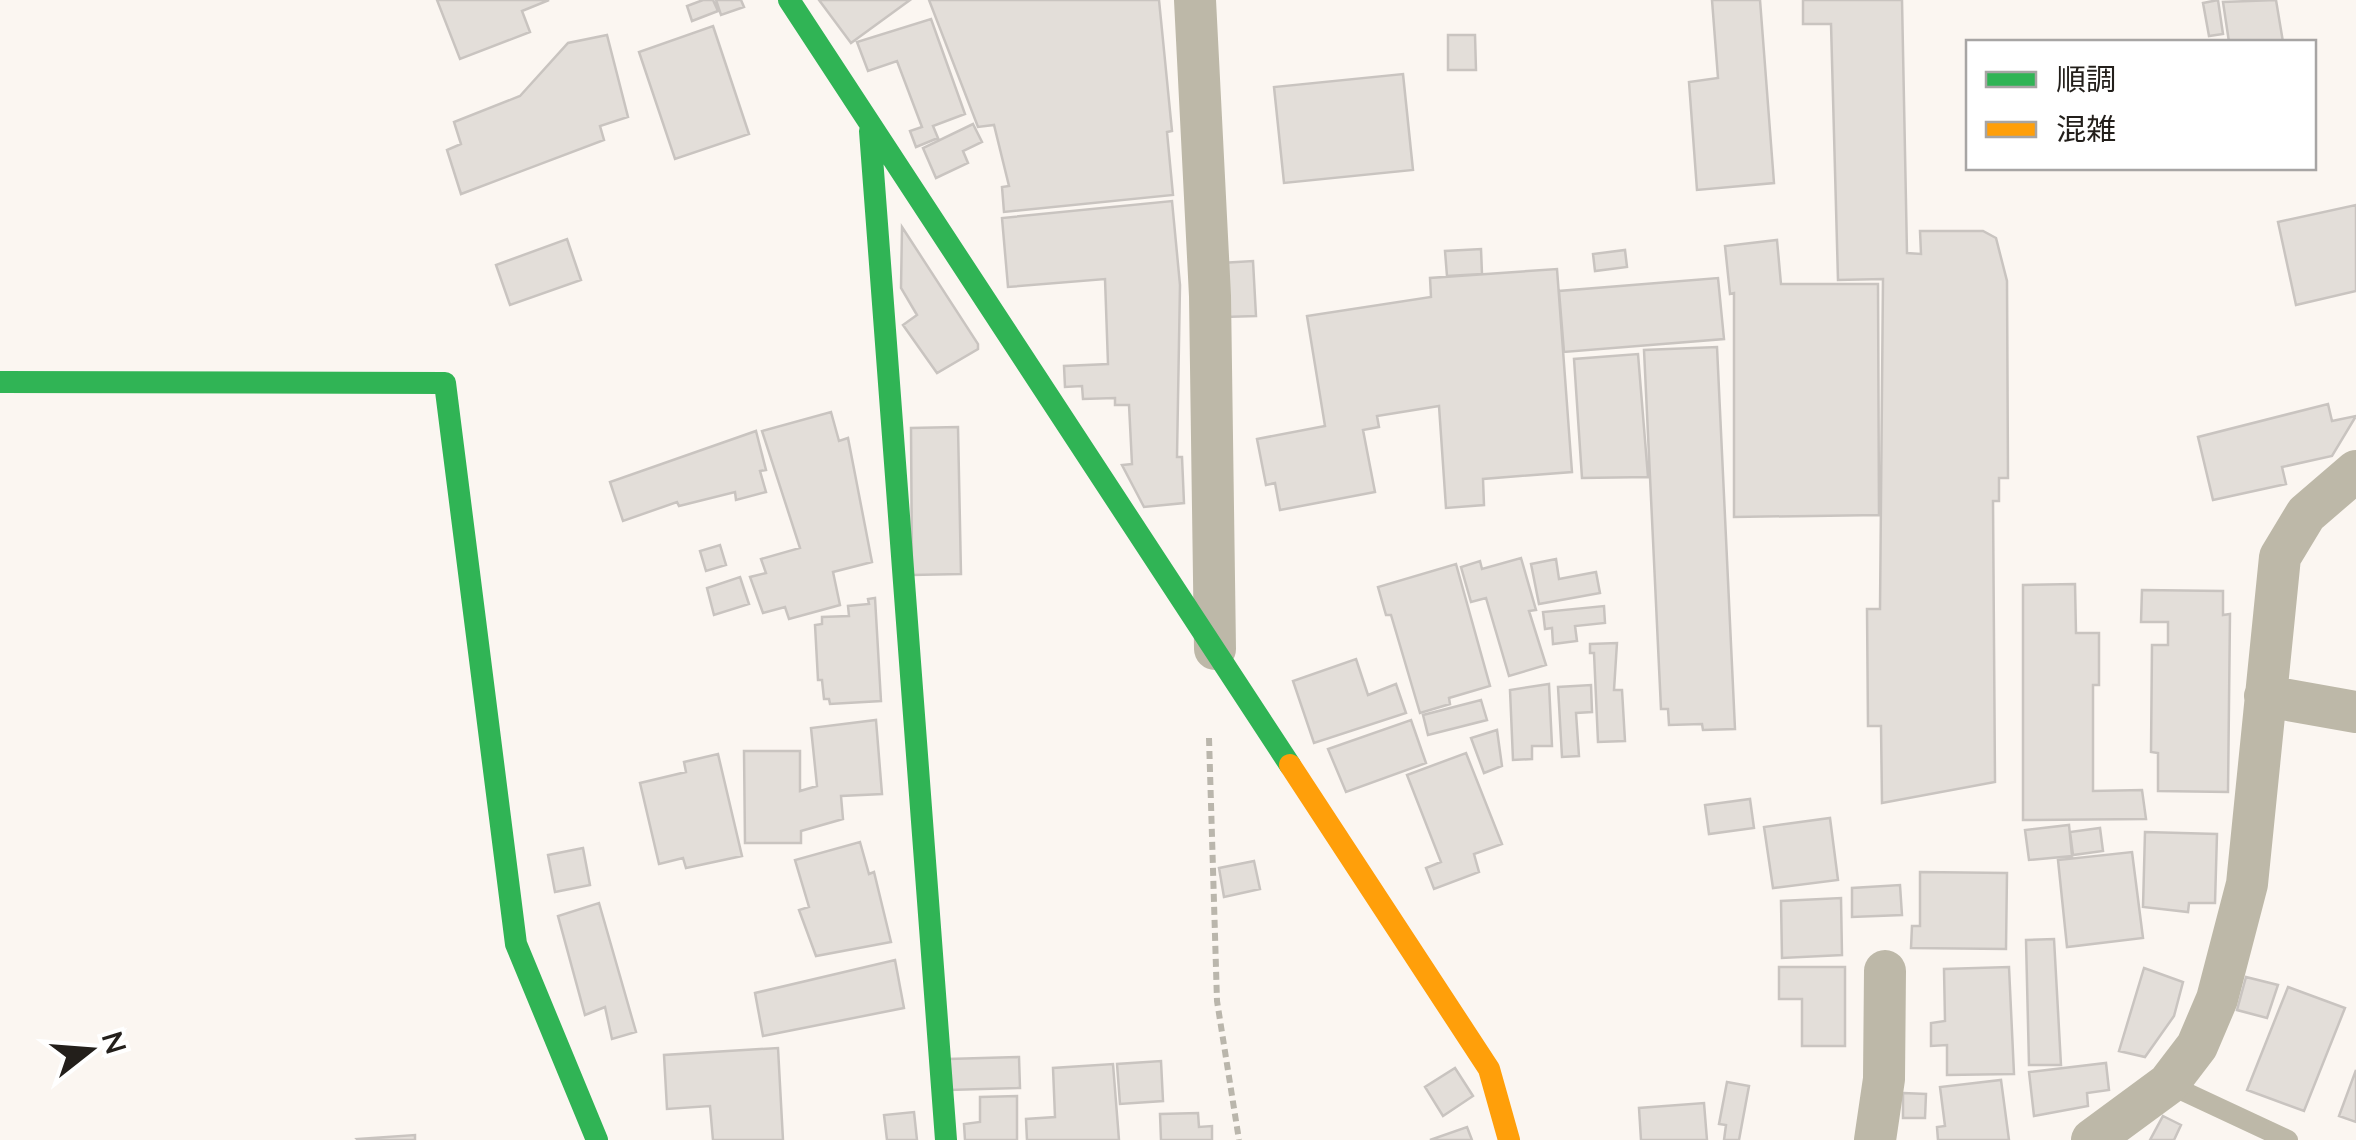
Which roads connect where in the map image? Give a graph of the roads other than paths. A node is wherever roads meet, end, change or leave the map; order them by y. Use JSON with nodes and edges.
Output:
{"nodes":[{"id":1,"x":788,"y":0,"type":"edge"},
{"id":2,"x":1195,"y":0,"type":"edge"},
{"id":3,"x":869,"y":124,"type":"junction"},
{"id":4,"x":0,"y":382,"type":"edge"},
{"id":5,"x":2356,"y":471,"type":"edge"},
{"id":6,"x":1214,"y":649,"type":"junction"},
{"id":7,"x":2264,"y":696,"type":"junction"},
{"id":8,"x":2356,"y":712,"type":"edge"},
{"id":9,"x":1886,"y":971,"type":"dead end"},
{"id":10,"x":2168,"y":1084,"type":"junction"},
{"id":11,"x":597,"y":1140,"type":"edge"},
{"id":12,"x":946,"y":1140,"type":"edge"},
{"id":13,"x":1510,"y":1140,"type":"edge"},
{"id":14,"x":1875,"y":1140,"type":"edge"},
{"id":15,"x":2092,"y":1140,"type":"edge"},
{"id":16,"x":2288,"y":1140,"type":"edge"}],
"edges":[{"from":1,"to":3,"type":"street"},
{"from":2,"to":6,"type":"street"},
{"from":3,"to":6,"type":"street"},
{"from":3,"to":12,"type":"street"},
{"from":4,"to":11,"type":"street"},
{"from":5,"to":7,"type":"street"},
{"from":6,"to":13,"type":"street"},
{"from":7,"to":8,"type":"street"},
{"from":7,"to":10,"type":"street"},
{"from":9,"to":14,"type":"street"},
{"from":10,"to":15,"type":"street"},
{"from":10,"to":16,"type":"lane"}]}
